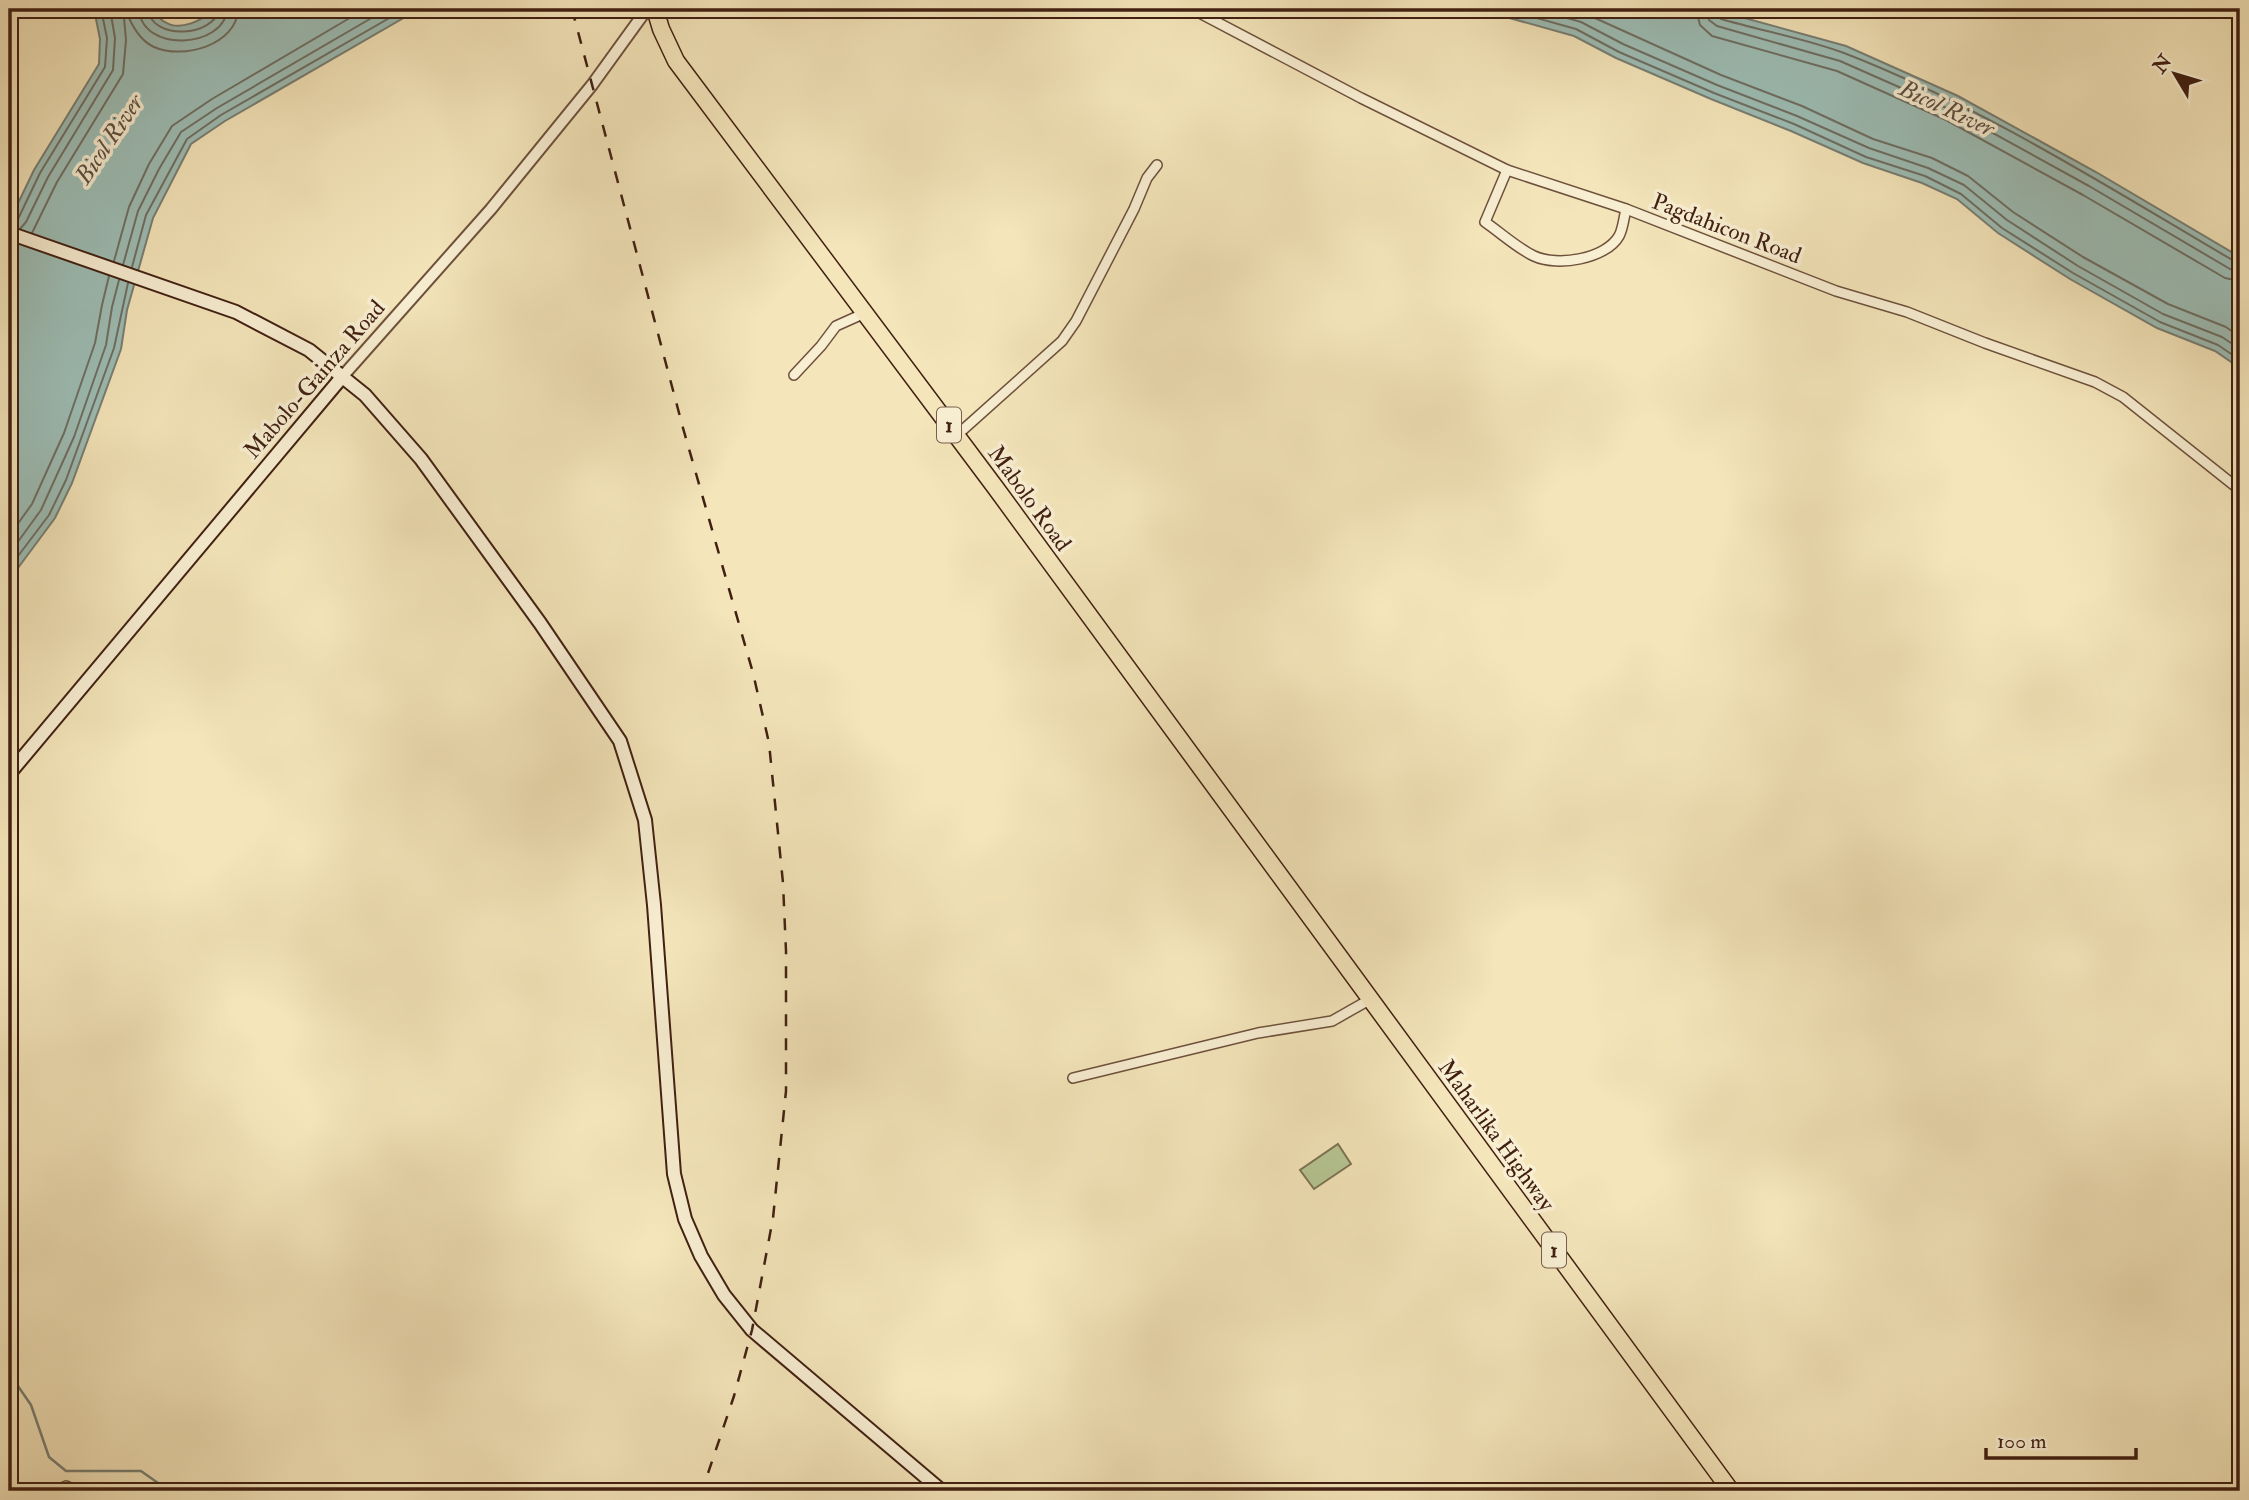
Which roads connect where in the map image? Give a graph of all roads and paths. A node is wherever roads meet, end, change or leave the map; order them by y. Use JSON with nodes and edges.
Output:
{"nodes":[{"id":1,"x":647,"y":9,"type":"edge"},
{"id":2,"x":655,"y":9,"type":"edge"},
{"id":3,"x":1192,"y":9,"type":"edge"},
{"id":4,"x":1157,"y":165,"type":"dead end"},
{"id":5,"x":1507,"y":170,"type":"junction"},
{"id":6,"x":1626,"y":209,"type":"junction"},
{"id":7,"x":9,"y":233,"type":"edge"},
{"id":8,"x":865,"y":313,"type":"junction"},
{"id":9,"x":794,"y":375,"type":"dead end"},
{"id":10,"x":342,"y":377,"type":"junction"},
{"id":11,"x":956,"y":436,"type":"junction"},
{"id":12,"x":2240,"y":490,"type":"edge"},
{"id":13,"x":9,"y":774,"type":"edge"},
{"id":14,"x":1373,"y":1004,"type":"junction"},
{"id":15,"x":1073,"y":1078,"type":"dead end"},
{"id":16,"x":56,"y":1491,"type":"edge"},
{"id":17,"x":78,"y":1491,"type":"edge"},
{"id":18,"x":942,"y":1491,"type":"edge"},
{"id":19,"x":1731,"y":1491,"type":"edge"}],
"edges":[{"from":1,"to":10,"type":"street","name":"Mabolo-Gainza Road"},
{"from":2,"to":8,"type":"highway","name":"Mabolo Road","number":"1"},
{"from":3,"to":5,"type":"street","name":"Pagdahicon Road"},
{"from":4,"to":11,"type":"street"},
{"from":5,"to":6,"type":"street","name":"Pagdahicon Road"},
{"from":5,"to":6,"type":"street"},
{"from":6,"to":12,"type":"street","name":"Pagdahicon Road"},
{"from":7,"to":10,"type":"main road"},
{"from":8,"to":9,"type":"street"},
{"from":8,"to":11,"type":"highway","name":"Mabolo Road","number":"1"},
{"from":10,"to":13,"type":"main road","name":"Mabolo-Gainza Road"},
{"from":10,"to":18,"type":"main road"},
{"from":11,"to":14,"type":"highway","name":"Mabolo Road","number":"1"},
{"from":14,"to":15,"type":"street"},
{"from":14,"to":19,"type":"highway","name":"Maharlika Highway","number":"1"},
{"from":16,"to":17,"type":"street"}]}
